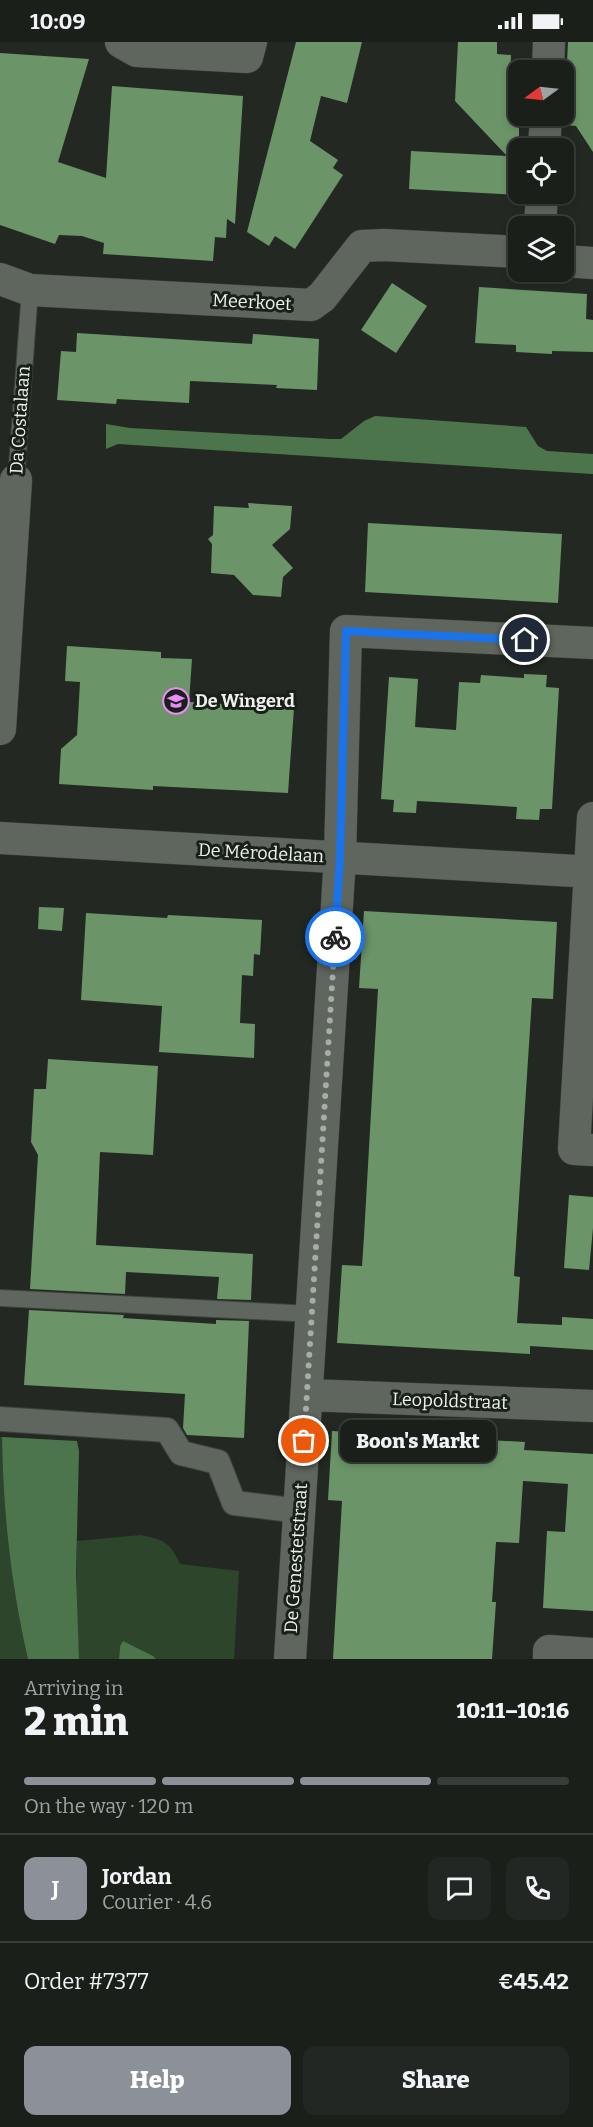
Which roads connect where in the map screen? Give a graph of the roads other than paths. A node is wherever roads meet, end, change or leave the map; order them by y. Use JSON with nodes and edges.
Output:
{"nodes":[{"id":1,"x":121,"y":42,"type":"edge"},
{"id":2,"x":251,"y":42,"type":"edge"},
{"id":3,"x":549,"y":42,"type":"edge"},
{"id":4,"x":548,"y":60,"type":"edge"},
{"id":5,"x":508,"y":251,"type":"edge"},
{"id":6,"x":574,"y":262,"type":"edge"},
{"id":7,"x":593,"y":263,"type":"edge"},
{"id":8,"x":0,"y":279,"type":"edge"},
{"id":9,"x":30,"y":290,"type":"junction"},
{"id":10,"x":16,"y":480,"type":"joint"},
{"id":11,"x":4,"y":615,"type":"edge"},
{"id":12,"x":593,"y":643,"type":"edge"},
{"id":13,"x":0,"y":729,"type":"edge"},
{"id":14,"x":593,"y":818,"type":"edge"},
{"id":15,"x":0,"y":838,"type":"edge"},
{"id":16,"x":340,"y":857,"type":"junction"},
{"id":17,"x":591,"y":871,"type":"edge"},
{"id":18,"x":593,"y":1150,"type":"edge"},
{"id":19,"x":0,"y":1298,"type":"edge"},
{"id":20,"x":312,"y":1314,"type":"junction"},
{"id":21,"x":307,"y":1395,"type":"junction"},
{"id":22,"x":593,"y":1406,"type":"edge"},
{"id":23,"x":0,"y":1419,"type":"edge"},
{"id":24,"x":300,"y":1510,"type":"junction"},
{"id":25,"x":593,"y":1654,"type":"edge"},
{"id":26,"x":290,"y":1659,"type":"edge"},
{"id":27,"x":549,"y":1659,"type":"edge"}],
"edges":[{"from":1,"to":2,"type":"street"},
{"from":3,"to":4,"type":"street"},
{"from":5,"to":9,"type":"street","name":"Meerkoet"},
{"from":6,"to":7,"type":"street"},
{"from":8,"to":9,"type":"street"},
{"from":9,"to":10,"type":"lane","name":"Da Costalaan"},
{"from":10,"to":11,"type":"street","name":"Da Costalaan"},
{"from":11,"to":13,"type":"street","name":"Da Costalaan"},
{"from":12,"to":16,"type":"street","name":"De Genestetstraat"},
{"from":14,"to":17,"type":"street"},
{"from":15,"to":16,"type":"street","name":"De Mérodelaan"},
{"from":16,"to":17,"type":"street","name":"De Mérodelaan"},
{"from":16,"to":20,"type":"street","name":"De Genestetstraat"},
{"from":17,"to":18,"type":"street"},
{"from":19,"to":20,"type":"lane"},
{"from":20,"to":21,"type":"street","name":"De Genestetstraat"},
{"from":21,"to":22,"type":"street","name":"Leopoldstraat"},
{"from":21,"to":24,"type":"street","name":"De Genestetstraat"},
{"from":23,"to":24,"type":"street"},
{"from":24,"to":26,"type":"street","name":"De Genestetstraat"},
{"from":25,"to":27,"type":"street"}]}
